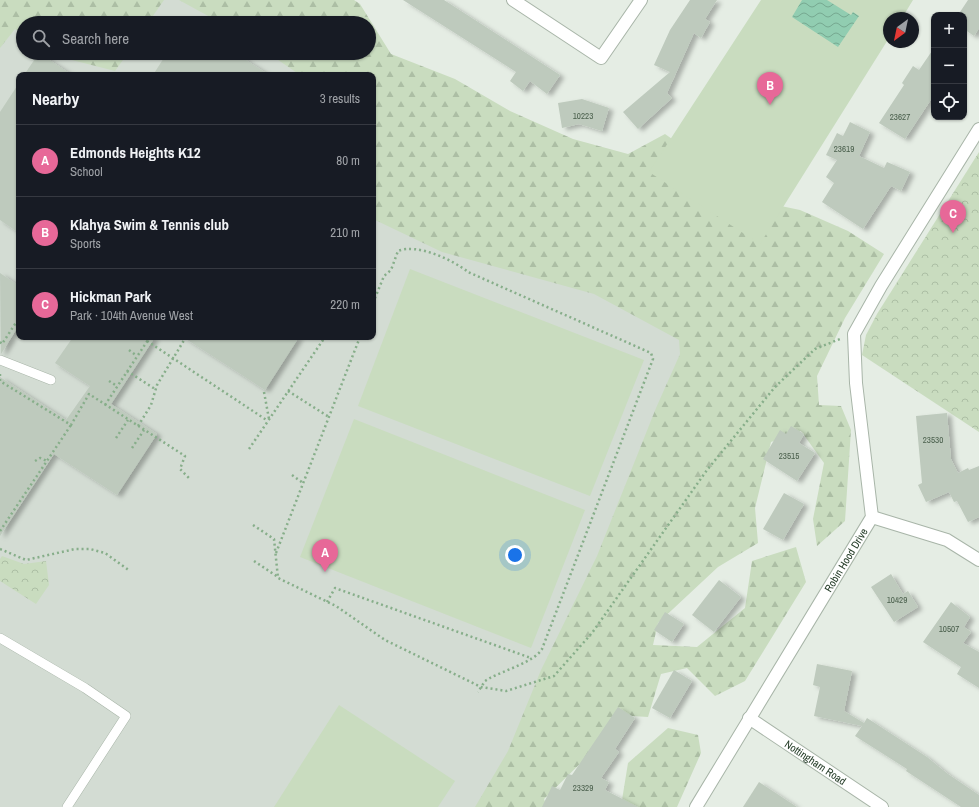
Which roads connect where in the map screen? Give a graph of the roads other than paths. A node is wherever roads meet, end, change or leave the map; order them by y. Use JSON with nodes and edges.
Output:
{"nodes":[{"id":1,"x":514,"y":0,"type":"edge"},
{"id":2,"x":641,"y":0,"type":"edge"},
{"id":3,"x":979,"y":129,"type":"edge"},
{"id":4,"x":0,"y":360,"type":"edge"},
{"id":5,"x":51,"y":380,"type":"dead end"},
{"id":6,"x":872,"y":517,"type":"junction"},
{"id":7,"x":979,"y":560,"type":"edge"},
{"id":8,"x":0,"y":638,"type":"edge"},
{"id":9,"x":749,"y":718,"type":"junction"},
{"id":10,"x":67,"y":807,"type":"edge"},
{"id":11,"x":696,"y":807,"type":"edge"},
{"id":12,"x":882,"y":807,"type":"edge"}],
"edges":[{"from":1,"to":2,"type":"street"},
{"from":3,"to":6,"type":"street","name":"Robin Hood Drive"},
{"from":4,"to":5,"type":"lane"},
{"from":6,"to":7,"type":"street"},
{"from":6,"to":9,"type":"street","name":"Robin Hood Drive"},
{"from":8,"to":10,"type":"lane"},
{"from":9,"to":11,"type":"street","name":"Robin Hood Drive"},
{"from":9,"to":12,"type":"street","name":"Nottingham Road"}]}
